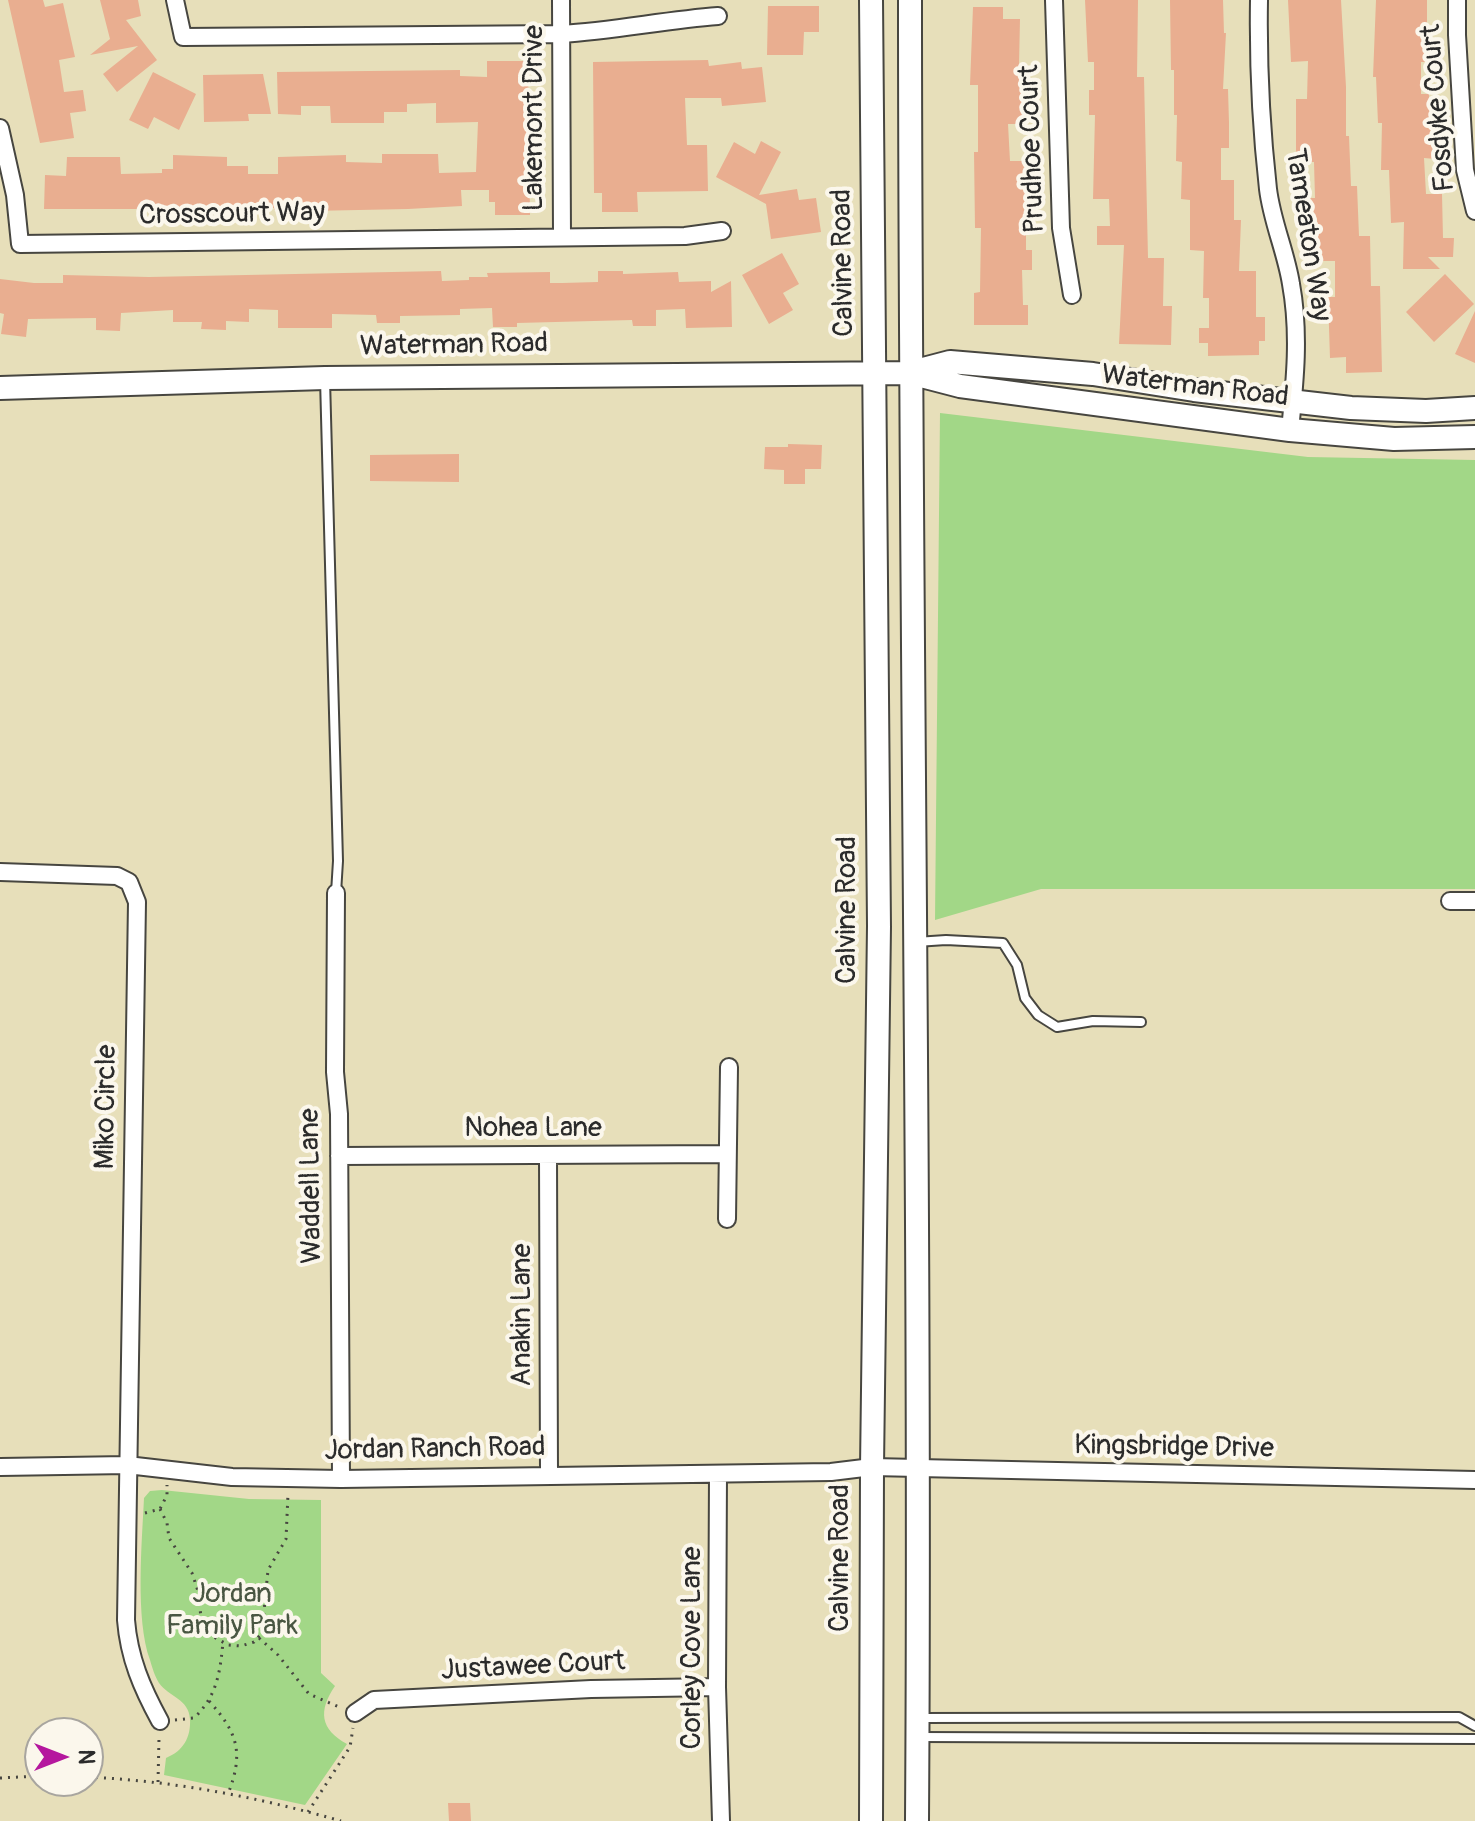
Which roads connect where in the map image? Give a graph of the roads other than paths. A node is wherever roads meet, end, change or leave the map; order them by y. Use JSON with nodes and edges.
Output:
{"nodes":[{"id":1,"x":175,"y":0,"type":"edge"},
{"id":2,"x":561,"y":0,"type":"edge"},
{"id":3,"x":871,"y":0,"type":"edge"},
{"id":4,"x":910,"y":0,"type":"edge"},
{"id":5,"x":1054,"y":0,"type":"edge"},
{"id":6,"x":1259,"y":0,"type":"edge"},
{"id":7,"x":1457,"y":0,"type":"edge"},
{"id":8,"x":718,"y":16,"type":"dead end"},
{"id":9,"x":561,"y":34,"type":"junction"},
{"id":10,"x":0,"y":128,"type":"edge"},
{"id":11,"x":1475,"y":211,"type":"edge"},
{"id":12,"x":722,"y":231,"type":"dead end"},
{"id":13,"x":562,"y":235,"type":"junction"},
{"id":14,"x":1072,"y":295,"type":"dead end"},
{"id":15,"x":875,"y":372,"type":"junction"},
{"id":16,"x":910,"y":373,"type":"junction"},
{"id":17,"x":325,"y":378,"type":"junction"},
{"id":18,"x":0,"y":388,"type":"edge"},
{"id":19,"x":1293,"y":401,"type":"junction"},
{"id":20,"x":1475,"y":408,"type":"edge"},
{"id":21,"x":1290,"y":430,"type":"junction"},
{"id":22,"x":1475,"y":437,"type":"edge"},
{"id":23,"x":0,"y":872,"type":"edge"},
{"id":24,"x":336,"y":893,"type":"joint"},
{"id":25,"x":1450,"y":901,"type":"dead end"},
{"id":26,"x":1475,"y":901,"type":"edge"},
{"id":27,"x":915,"y":942,"type":"junction"},
{"id":28,"x":1141,"y":1022,"type":"dead end"},
{"id":29,"x":729,"y":1067,"type":"dead end"},
{"id":30,"x":727,"y":1154,"type":"junction"},
{"id":31,"x":339,"y":1156,"type":"junction"},
{"id":32,"x":548,"y":1156,"type":"junction"},
{"id":33,"x":727,"y":1219,"type":"dead end"},
{"id":34,"x":127,"y":1465,"type":"junction"},
{"id":35,"x":0,"y":1467,"type":"edge"},
{"id":36,"x":872,"y":1467,"type":"junction"},
{"id":37,"x":920,"y":1469,"type":"junction"},
{"id":38,"x":718,"y":1474,"type":"junction"},
{"id":39,"x":549,"y":1475,"type":"junction"},
{"id":40,"x":341,"y":1479,"type":"junction"},
{"id":41,"x":1475,"y":1480,"type":"edge"},
{"id":42,"x":717,"y":1687,"type":"junction"},
{"id":43,"x":355,"y":1713,"type":"road end"},
{"id":44,"x":160,"y":1721,"type":"road end"},
{"id":45,"x":1475,"y":1726,"type":"edge"},
{"id":46,"x":918,"y":1727,"type":"junction"},
{"id":47,"x":1475,"y":1739,"type":"edge"},
{"id":48,"x":721,"y":1821,"type":"edge"},
{"id":49,"x":871,"y":1821,"type":"edge"},
{"id":50,"x":917,"y":1821,"type":"edge"}],
"edges":[{"from":1,"to":9,"type":"street"},
{"from":2,"to":9,"type":"street","name":"Lakemont Drive"},
{"from":3,"to":15,"type":"main road","name":"Calvine Road"},
{"from":4,"to":16,"type":"main road"},
{"from":5,"to":14,"type":"street","name":"Prudhoe Court"},
{"from":6,"to":19,"type":"street","name":"Tameaton Way"},
{"from":7,"to":11,"type":"street","name":"Fosdyke Court"},
{"from":8,"to":9,"type":"street"},
{"from":9,"to":13,"type":"street","name":"Lakemont Drive"},
{"from":10,"to":13,"type":"street","name":"Crosscourt Way"},
{"from":12,"to":13,"type":"street"},
{"from":15,"to":16,"type":"main road","name":"Waterman Road"},
{"from":15,"to":17,"type":"main road","name":"Waterman Road"},
{"from":15,"to":36,"type":"main road","name":"Calvine Road"},
{"from":16,"to":19,"type":"main road","name":"Waterman Road"},
{"from":16,"to":21,"type":"main road","name":"Waterman Road"},
{"from":16,"to":27,"type":"main road"},
{"from":17,"to":18,"type":"main road","name":"Waterman Road"},
{"from":17,"to":24,"type":"lane"},
{"from":19,"to":20,"type":"main road","name":"Waterman Road"},
{"from":19,"to":21,"type":"street","name":"Tameaton Way"},
{"from":21,"to":22,"type":"main road","name":"Waterman Road"},
{"from":23,"to":34,"type":"street","name":"Miko Circle"},
{"from":24,"to":31,"type":"street","name":"Waddell Lane"},
{"from":25,"to":26,"type":"street"},
{"from":27,"to":28,"type":"lane"},
{"from":27,"to":37,"type":"main road"},
{"from":29,"to":30,"type":"street"},
{"from":30,"to":32,"type":"street","name":"Nohea Lane"},
{"from":30,"to":33,"type":"street"},
{"from":31,"to":32,"type":"street","name":"Nohea Lane"},
{"from":31,"to":40,"type":"street","name":"Waddell Lane"},
{"from":32,"to":39,"type":"street","name":"Anakin Lane"},
{"from":34,"to":35,"type":"street","name":"Jordan Ranch Road"},
{"from":34,"to":40,"type":"street","name":"Jordan Ranch Road"},
{"from":34,"to":44,"type":"street"},
{"from":36,"to":37,"type":"street","name":"Kingsbridge Drive"},
{"from":36,"to":38,"type":"street","name":"Jordan Ranch Road"},
{"from":36,"to":49,"type":"main road","name":"Calvine Road"},
{"from":37,"to":41,"type":"street","name":"Kingsbridge Drive"},
{"from":37,"to":46,"type":"main road"},
{"from":38,"to":39,"type":"street","name":"Jordan Ranch Road"},
{"from":38,"to":42,"type":"street","name":"Corley Cove Lane"},
{"from":39,"to":40,"type":"street","name":"Jordan Ranch Road"},
{"from":42,"to":43,"type":"street","name":"Justawee Court"},
{"from":42,"to":48,"type":"street","name":"Corley Cove Lane"},
{"from":45,"to":46,"type":"lane"},
{"from":46,"to":47,"type":"lane"},
{"from":46,"to":50,"type":"main road"}]}
